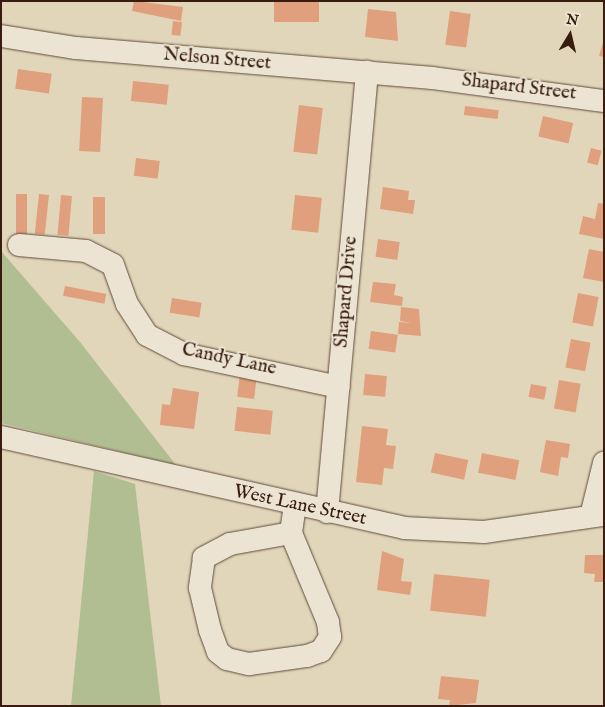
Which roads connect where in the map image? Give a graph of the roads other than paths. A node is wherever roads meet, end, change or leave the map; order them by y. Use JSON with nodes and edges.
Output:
{"nodes":[{"id":1,"x":1,"y":36,"type":"edge"},
{"id":2,"x":367,"y":72,"type":"junction"},
{"id":3,"x":433,"y":78,"type":"joint"},
{"id":4,"x":604,"y":101,"type":"edge"},
{"id":5,"x":19,"y":245,"type":"dead end"},
{"id":6,"x":339,"y":387,"type":"junction"},
{"id":7,"x":1,"y":438,"type":"edge"},
{"id":8,"x":604,"y":463,"type":"edge"},
{"id":9,"x":295,"y":505,"type":"junction"},
{"id":10,"x":327,"y":512,"type":"junction"},
{"id":11,"x":597,"y":515,"type":"edge"},
{"id":12,"x":291,"y":533,"type":"junction"}],
"edges":[{"from":1,"to":2,"type":"street","name":"Nelson Street"},
{"from":2,"to":3,"type":"street","name":"Nelson Street"},
{"from":2,"to":6,"type":"street","name":"Shapard Drive"},
{"from":3,"to":4,"type":"street","name":"Shapard Street"},
{"from":5,"to":6,"type":"street","name":"Candy Lane"},
{"from":6,"to":10,"type":"street","name":"Shapard Drive"},
{"from":7,"to":9,"type":"street","name":"West Lane Street"},
{"from":8,"to":11,"type":"street"},
{"from":9,"to":10,"type":"street","name":"West Lane Street"},
{"from":9,"to":12,"type":"street"},
{"from":10,"to":11,"type":"street","name":"West Lane Street"},
{"from":12,"to":12,"type":"street"}]}
